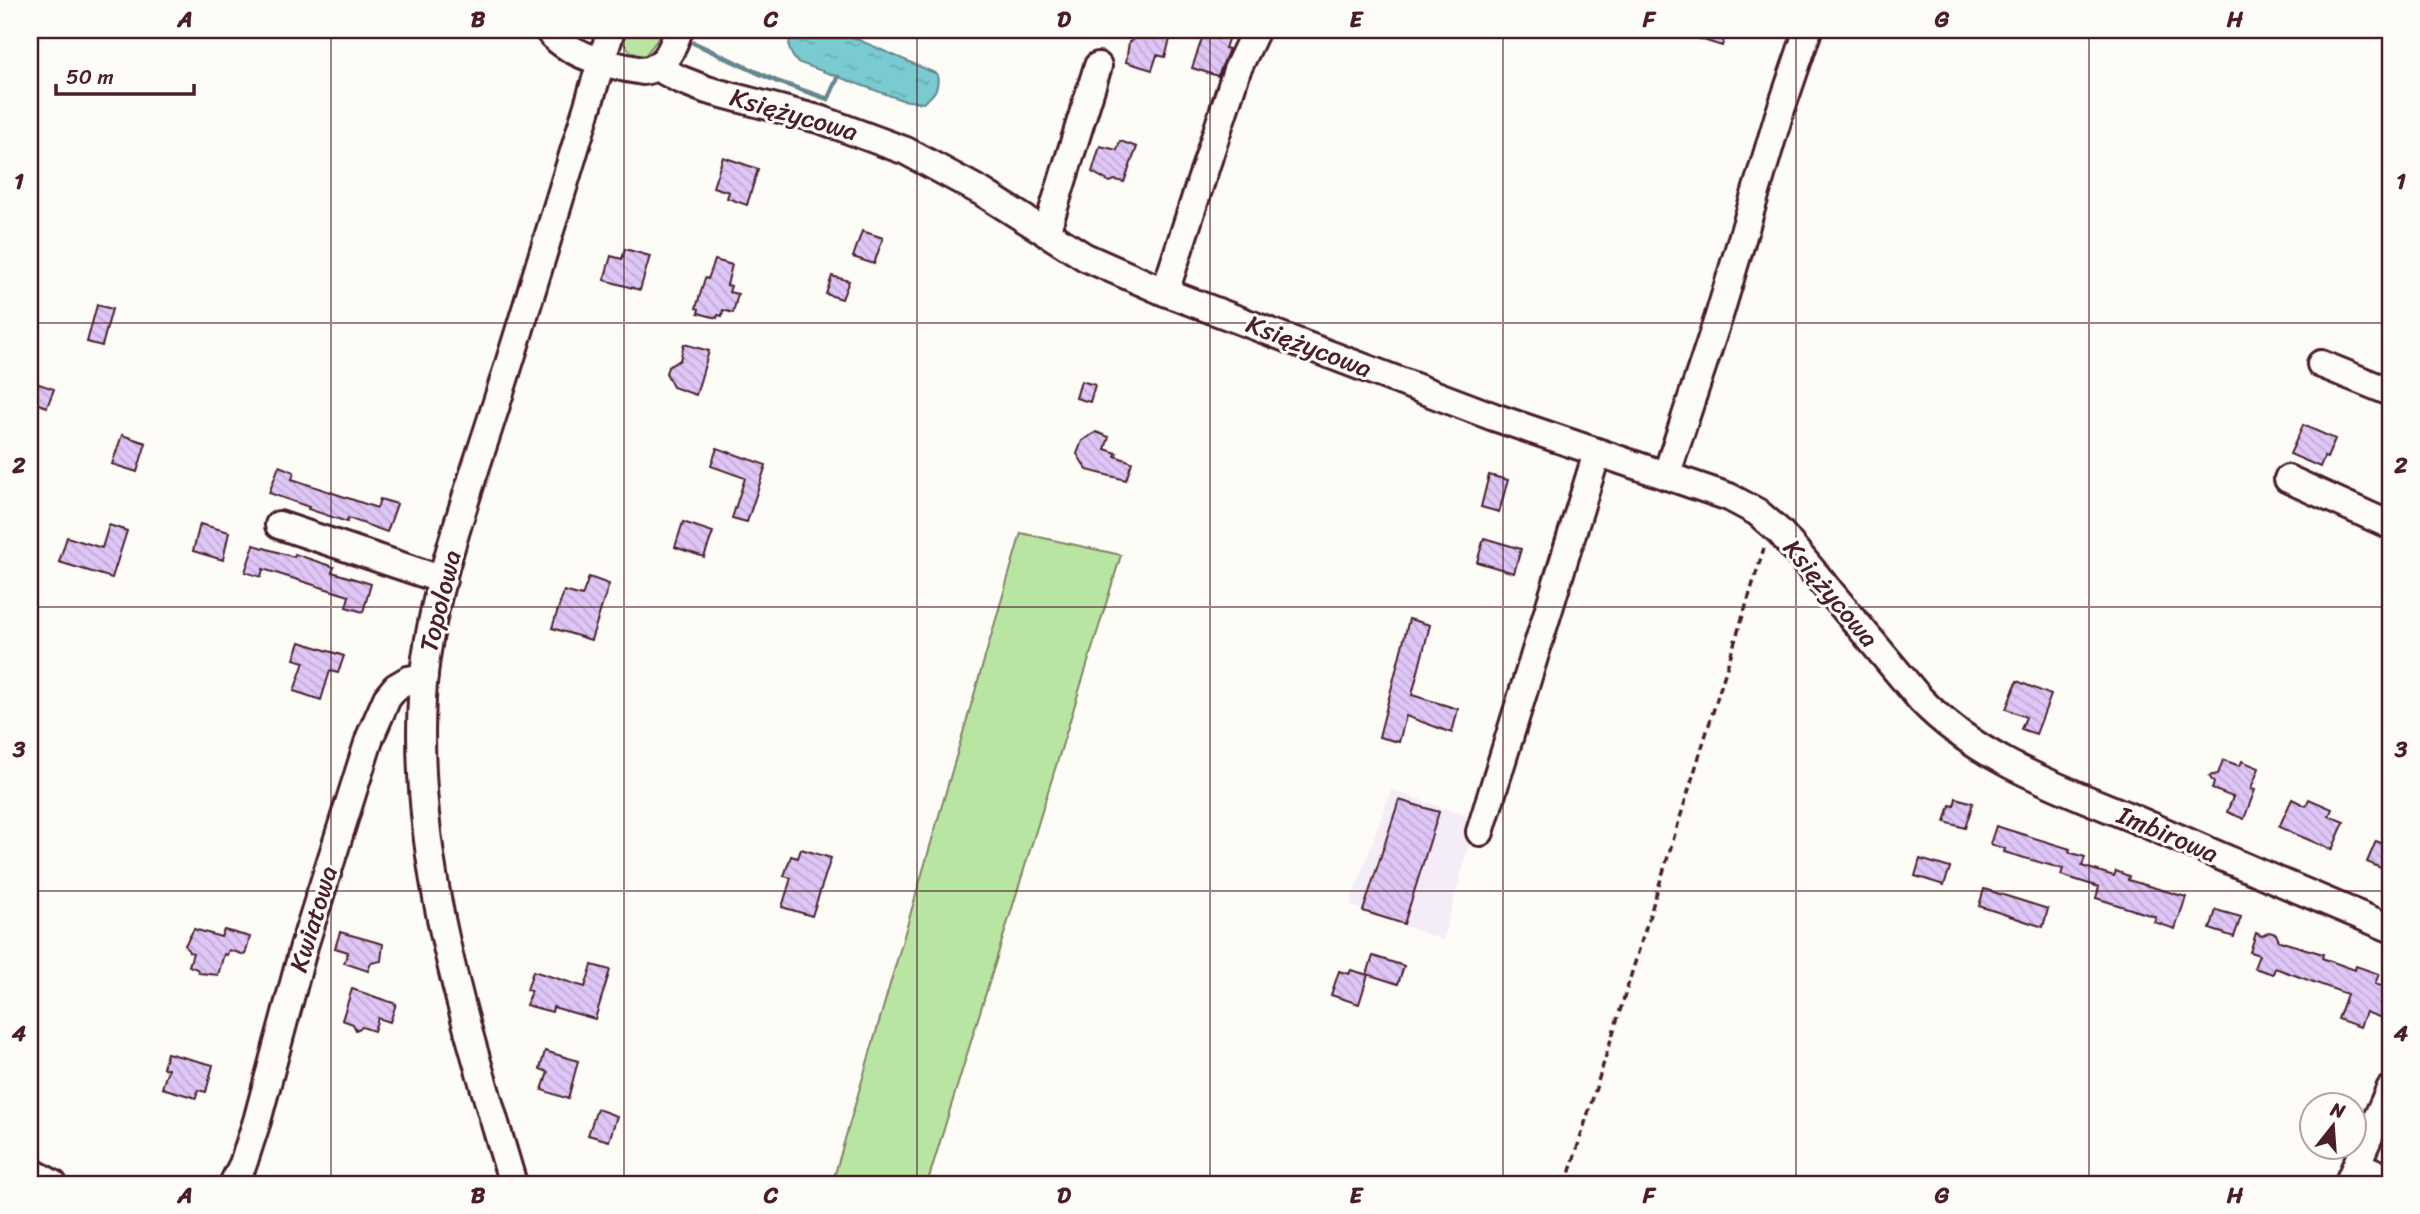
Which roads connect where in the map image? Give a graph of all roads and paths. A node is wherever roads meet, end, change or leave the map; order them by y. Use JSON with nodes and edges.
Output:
{"nodes":[{"id":1,"x":548,"y":30,"type":"edge"},
{"id":2,"x":611,"y":30,"type":"edge"},
{"id":3,"x":678,"y":30,"type":"edge"},
{"id":4,"x":1256,"y":30,"type":"edge"},
{"id":5,"x":1808,"y":30,"type":"edge"},
{"id":6,"x":602,"y":61,"type":"junction"},
{"id":7,"x":1098,"y":66,"type":"dead end"},
{"id":8,"x":657,"y":67,"type":"junction"},
{"id":9,"x":1046,"y":233,"type":"junction"},
{"id":10,"x":1165,"y":292,"type":"junction"},
{"id":11,"x":2321,"y":364,"type":"dead end"},
{"id":12,"x":2390,"y":392,"type":"edge"},
{"id":13,"x":1597,"y":453,"type":"junction"},
{"id":14,"x":1667,"y":476,"type":"junction"},
{"id":15,"x":2288,"y":479,"type":"dead end"},
{"id":16,"x":279,"y":525,"type":"dead end"},
{"id":17,"x":2390,"y":525,"type":"edge"},
{"id":18,"x":1776,"y":528,"type":"junction"},
{"id":19,"x":443,"y":580,"type":"junction"},
{"id":20,"x":424,"y":677,"type":"junction"},
{"id":21,"x":1952,"y":729,"type":"joint"},
{"id":22,"x":1480,"y":832,"type":"dead end"},
{"id":23,"x":2390,"y":928,"type":"edge"},
{"id":24,"x":2390,"y":1088,"type":"edge"},
{"id":25,"x":30,"y":1171,"type":"edge"},
{"id":26,"x":2353,"y":1175,"type":"edge"},
{"id":27,"x":2390,"y":1179,"type":"edge"},
{"id":28,"x":53,"y":1184,"type":"edge"},
{"id":29,"x":233,"y":1184,"type":"edge"},
{"id":30,"x":513,"y":1184,"type":"edge"},
{"id":31,"x":1566,"y":1184,"type":"edge"}],
"edges":[{"from":1,"to":6,"type":"street","name":"Księżycowa"},
{"from":2,"to":6,"type":"street","name":"Topolowa"},
{"from":3,"to":8,"type":"street"},
{"from":4,"to":10,"type":"street"},
{"from":5,"to":14,"type":"street"},
{"from":6,"to":8,"type":"street","name":"Księżycowa"},
{"from":6,"to":19,"type":"street","name":"Topolowa"},
{"from":7,"to":9,"type":"street"},
{"from":8,"to":9,"type":"street","name":"Księżycowa"},
{"from":9,"to":10,"type":"street","name":"Księżycowa"},
{"from":10,"to":13,"type":"street","name":"Księżycowa"},
{"from":11,"to":12,"type":"street"},
{"from":13,"to":14,"type":"street","name":"Księżycowa"},
{"from":13,"to":22,"type":"street"},
{"from":14,"to":18,"type":"street","name":"Księżycowa"},
{"from":15,"to":17,"type":"street"},
{"from":16,"to":19,"type":"street"},
{"from":18,"to":21,"type":"street","name":"Księżycowa"},
{"from":18,"to":31,"type":"path"},
{"from":19,"to":20,"type":"street","name":"Topolowa"},
{"from":20,"to":29,"type":"street","name":"Kwiatowa"},
{"from":20,"to":30,"type":"street","name":"Topolowa"},
{"from":21,"to":23,"type":"street","name":"Imbirowa"},
{"from":24,"to":26,"type":"street"},
{"from":25,"to":28,"type":"street"},
{"from":26,"to":27,"type":"street"}]}
